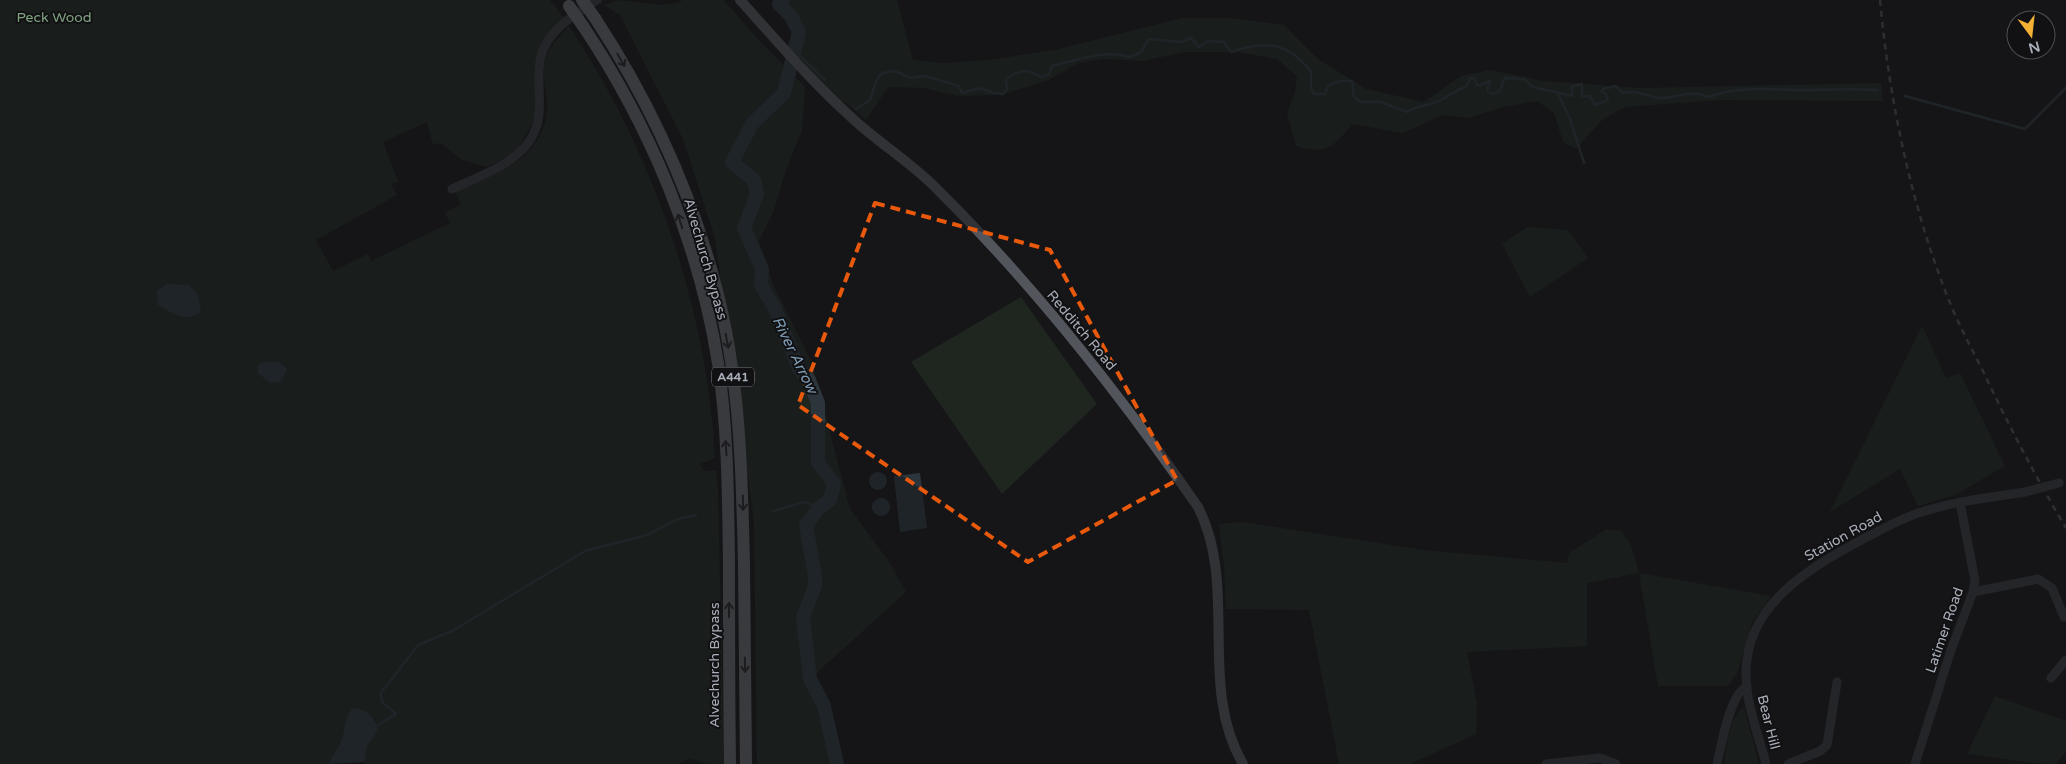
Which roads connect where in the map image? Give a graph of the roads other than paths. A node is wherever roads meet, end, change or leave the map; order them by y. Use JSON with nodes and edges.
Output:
{"nodes":[{"id":1,"x":582,"y":0,"type":"edge"},
{"id":2,"x":596,"y":0,"type":"edge"},
{"id":3,"x":740,"y":0,"type":"edge"},
{"id":4,"x":567,"y":3,"type":"edge"},
{"id":5,"x":452,"y":190,"type":"dead end"},
{"id":6,"x":2062,"y":482,"type":"edge"},
{"id":7,"x":1960,"y":502,"type":"junction"},
{"id":8,"x":1973,"y":592,"type":"junction"},
{"id":9,"x":2064,"y":617,"type":"dead end"},
{"id":10,"x":2066,"y":660,"type":"edge"},
{"id":11,"x":2051,"y":678,"type":"dead end"},
{"id":12,"x":1838,"y":682,"type":"dead end"},
{"id":13,"x":1746,"y":687,"type":"junction"},
{"id":14,"x":1587,"y":761,"type":"edge"},
{"id":15,"x":1791,"y":762,"type":"edge"},
{"id":16,"x":730,"y":764,"type":"edge"},
{"id":17,"x":746,"y":764,"type":"edge"},
{"id":18,"x":1242,"y":764,"type":"edge"},
{"id":19,"x":1546,"y":764,"type":"edge"},
{"id":20,"x":1616,"y":764,"type":"edge"},
{"id":21,"x":1717,"y":764,"type":"edge"},
{"id":22,"x":1766,"y":764,"type":"edge"},
{"id":23,"x":1915,"y":764,"type":"edge"}],
"edges":[{"from":1,"to":17,"type":"highway","name":"Alvechurch Bypass","number":"A441","one_way":true,"bridge":true},
{"from":2,"to":5,"type":"street"},
{"from":3,"to":18,"type":"main road","name":"Redditch Road"},
{"from":16,"to":4,"type":"highway","name":"Alvechurch Bypass","number":"A441","one_way":true,"bridge":true},
{"from":6,"to":7,"type":"street","name":"Station Road","bridge":true},
{"from":7,"to":8,"type":"street","name":"Latimer Road"},
{"from":7,"to":13,"type":"street","name":"Station Road"},
{"from":8,"to":9,"type":"street"},
{"from":8,"to":23,"type":"street","name":"Latimer Road"},
{"from":10,"to":11,"type":"street"},
{"from":12,"to":15,"type":"street"},
{"from":13,"to":21,"type":"street"},
{"from":13,"to":22,"type":"street","name":"Bear Hill"},
{"from":14,"to":19,"type":"street"},
{"from":14,"to":20,"type":"street"}]}
